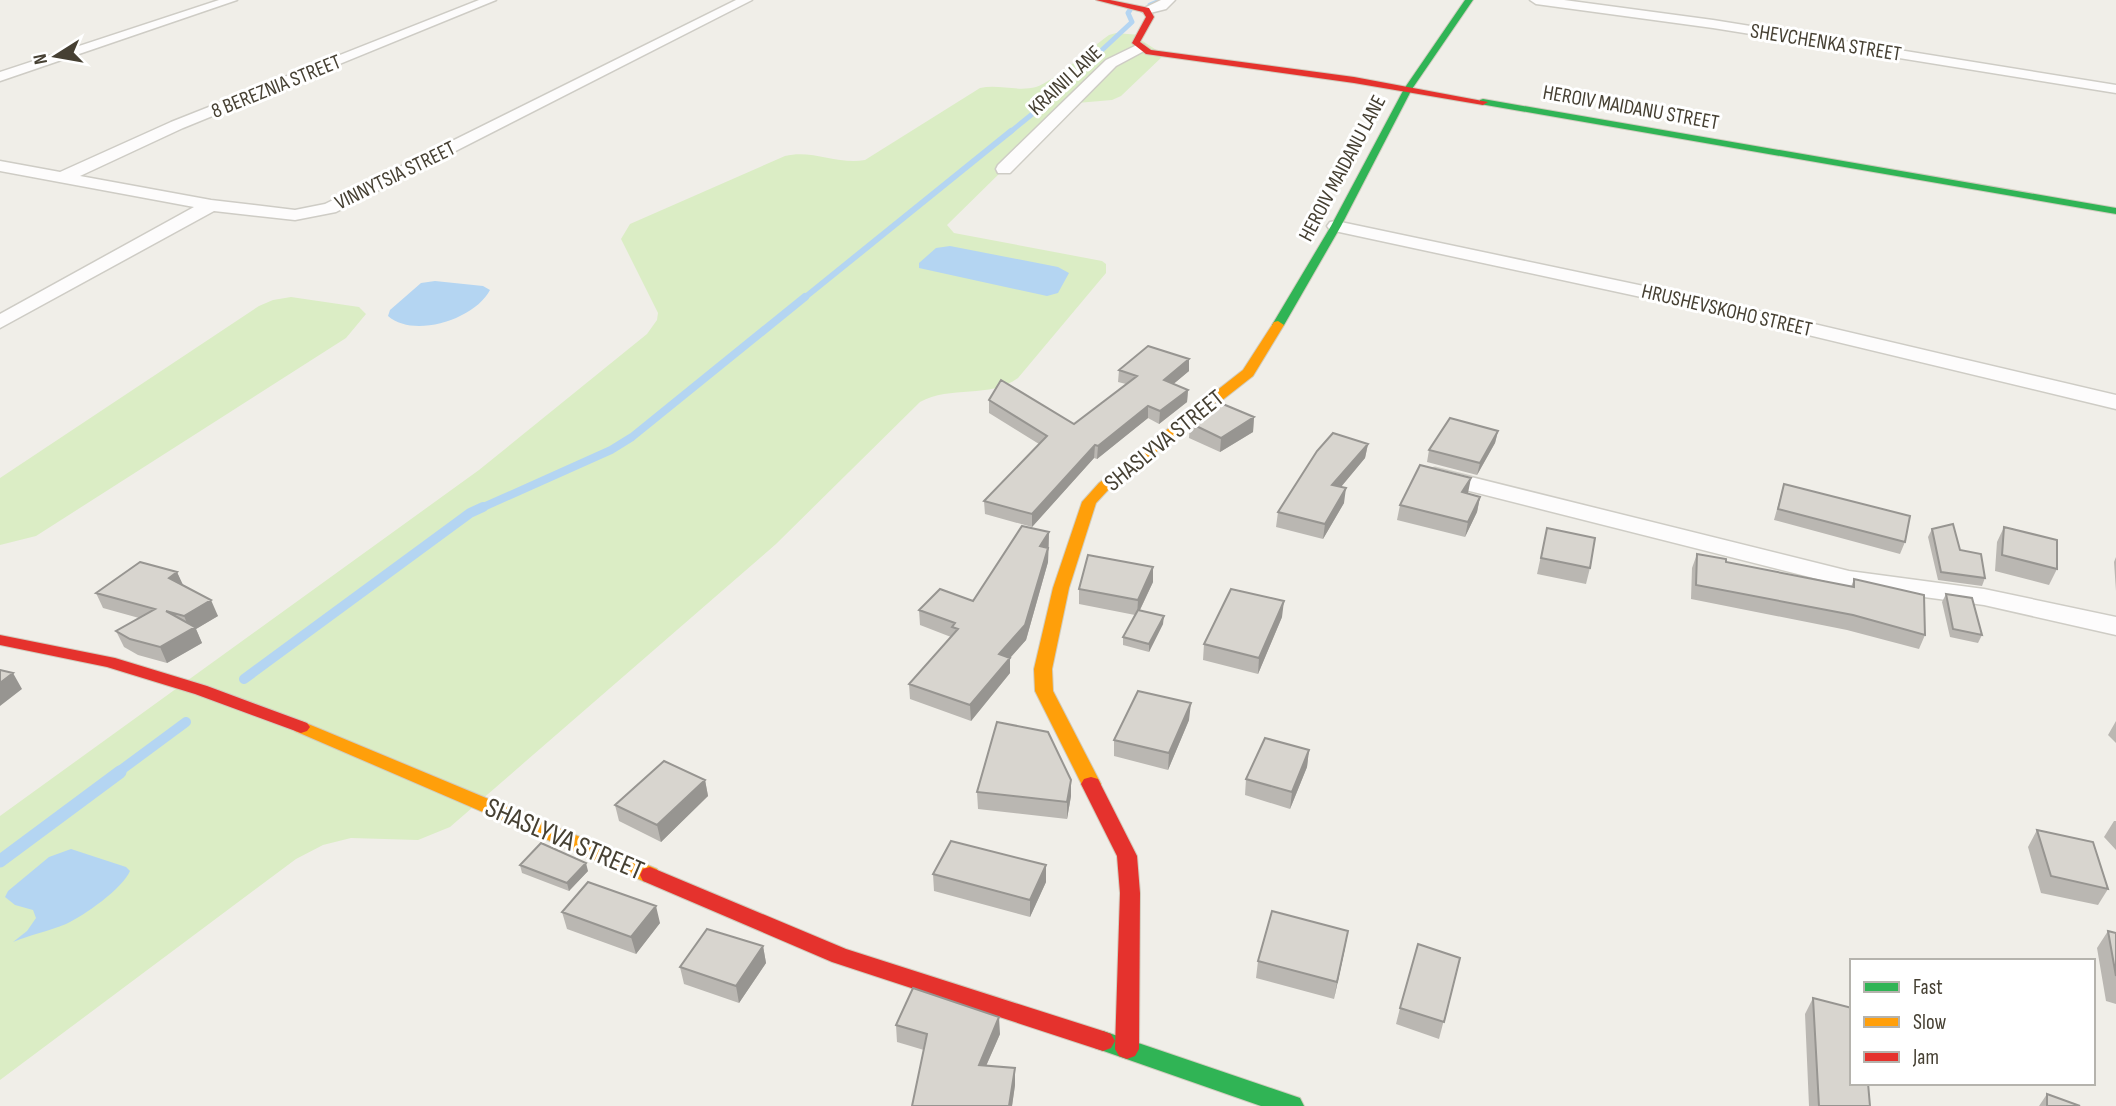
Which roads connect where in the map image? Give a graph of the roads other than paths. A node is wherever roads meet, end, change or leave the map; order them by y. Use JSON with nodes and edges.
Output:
{"nodes":[{"id":1,"x":231,"y":0,"type":"edge"},
{"id":2,"x":490,"y":0,"type":"edge"},
{"id":3,"x":746,"y":0,"type":"edge"},
{"id":4,"x":1100,"y":0,"type":"edge"},
{"id":5,"x":1170,"y":0,"type":"edge"},
{"id":6,"x":1469,"y":0,"type":"edge"},
{"id":7,"x":1535,"y":0,"type":"edge"},
{"id":8,"x":1146,"y":10,"type":"junction"},
{"id":9,"x":1139,"y":48,"type":"junction"},
{"id":10,"x":0,"y":77,"type":"edge"},
{"id":11,"x":1408,"y":89,"type":"junction"},
{"id":12,"x":2116,"y":89,"type":"edge"},
{"id":13,"x":0,"y":166,"type":"edge"},
{"id":14,"x":1004,"y":169,"type":"dead end"},
{"id":15,"x":63,"y":177,"type":"junction"},
{"id":16,"x":211,"y":205,"type":"junction"},
{"id":17,"x":2116,"y":211,"type":"edge"},
{"id":18,"x":1336,"y":226,"type":"junction"},
{"id":19,"x":0,"y":322,"type":"edge"},
{"id":20,"x":1259,"y":359,"type":"joint"},
{"id":21,"x":2116,"y":402,"type":"edge"},
{"id":22,"x":1422,"y":471,"type":"edge"},
{"id":23,"x":2116,"y":626,"type":"edge"},
{"id":24,"x":0,"y":639,"type":"edge"},
{"id":25,"x":1127,"y":1049,"type":"junction"},
{"id":26,"x":1270,"y":1103,"type":"edge"}],
"edges":[{"from":1,"to":10,"type":"street"},
{"from":2,"to":15,"type":"street","name":"8 BEREZNIA STREET"},
{"from":3,"to":16,"type":"street","name":"VINNYTSIA STREET"},
{"from":4,"to":8,"type":"street"},
{"from":5,"to":8,"type":"street"},
{"from":6,"to":11,"type":"street","name":"HEROIV MAIDANU LANE"},
{"from":7,"to":12,"type":"street","name":"SHEVCHENKA STREET"},
{"from":8,"to":9,"type":"street","name":"KRAINII LANE"},
{"from":9,"to":11,"type":"street","name":"HEROIV MAIDANU STREET"},
{"from":9,"to":14,"type":"street","name":"KRAINII LANE"},
{"from":11,"to":17,"type":"street","name":"HEROIV MAIDANU STREET"},
{"from":11,"to":18,"type":"street","name":"HEROIV MAIDANU LANE"},
{"from":13,"to":15,"type":"street","name":"VINNYTSIA STREET"},
{"from":15,"to":16,"type":"street","name":"VINNYTSIA STREET"},
{"from":16,"to":19,"type":"street"},
{"from":18,"to":20,"type":"street","name":"HEROIV MAIDANU LANE"},
{"from":18,"to":21,"type":"street","name":"HRUSHEVSKOHO STREET"},
{"from":20,"to":25,"type":"street","name":"SHASLYVA STREET"},
{"from":22,"to":23,"type":"street"},
{"from":24,"to":25,"type":"street","name":"SHASLYVA STREET"},
{"from":25,"to":26,"type":"street","name":"SHASLYVA STREET"}]}
